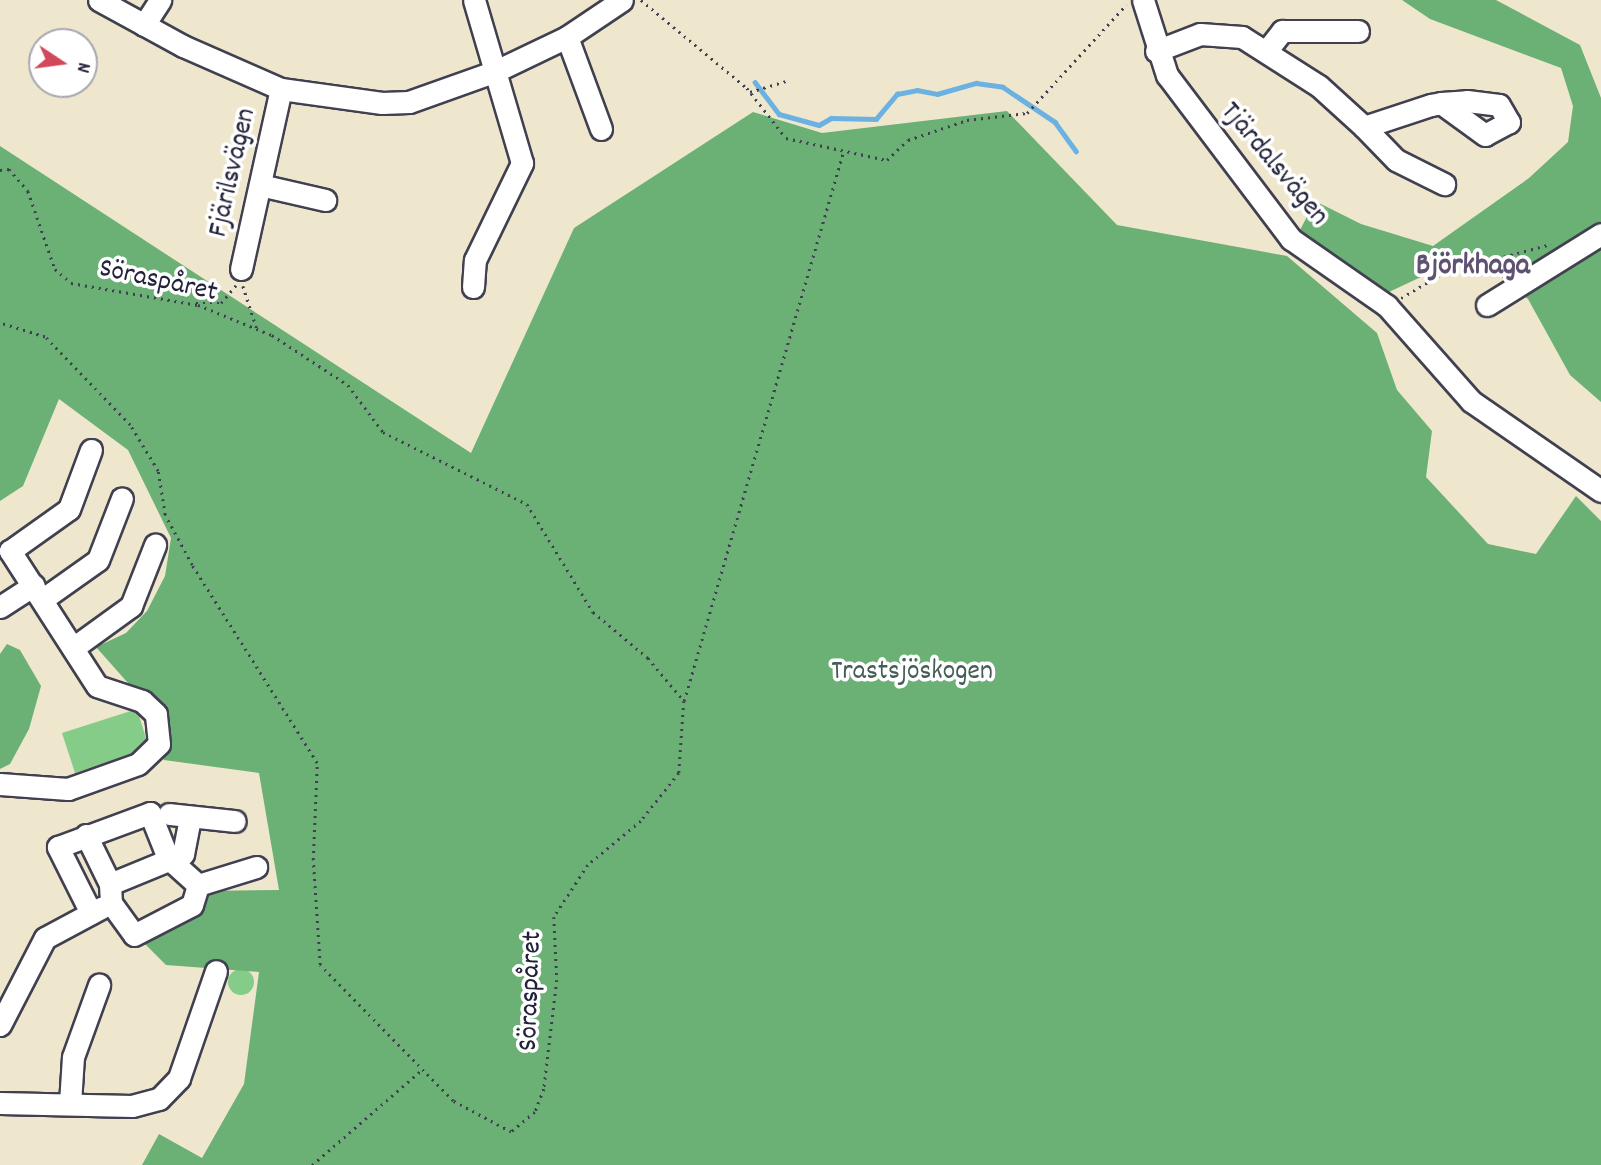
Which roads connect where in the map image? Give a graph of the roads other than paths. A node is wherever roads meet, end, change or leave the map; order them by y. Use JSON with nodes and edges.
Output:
{"nodes":[{"id":1,"x":99,"y":0,"type":"edge"},
{"id":2,"x":160,"y":0,"type":"edge"},
{"id":3,"x":474,"y":0,"type":"edge"},
{"id":4,"x":622,"y":0,"type":"edge"},
{"id":5,"x":1143,"y":0,"type":"edge"},
{"id":6,"x":144,"y":25,"type":"junction"},
{"id":7,"x":1358,"y":31,"type":"dead end"},
{"id":8,"x":567,"y":37,"type":"junction"},
{"id":9,"x":1268,"y":49,"type":"junction"},
{"id":10,"x":1156,"y":51,"type":"junction"},
{"id":11,"x":496,"y":71,"type":"junction"},
{"id":12,"x":281,"y":89,"type":"junction"},
{"id":13,"x":1441,"y":103,"type":"dead end"},
{"id":14,"x":1364,"y":127,"type":"junction"},
{"id":15,"x":601,"y":130,"type":"dead end"},
{"id":16,"x":1444,"y":184,"type":"dead end"},
{"id":17,"x":260,"y":185,"type":"junction"},
{"id":18,"x":325,"y":200,"type":"dead end"},
{"id":19,"x":1593,"y":239,"type":"edge"},
{"id":20,"x":241,"y":269,"type":"road end"},
{"id":21,"x":473,"y":288,"type":"dead end"},
{"id":22,"x":1487,"y":305,"type":"dead end"},
{"id":23,"x":91,"y":450,"type":"dead end"},
{"id":24,"x":1601,"y":491,"type":"edge"},
{"id":25,"x":122,"y":498,"type":"dead end"},
{"id":26,"x":155,"y":545,"type":"dead end"},
{"id":27,"x":38,"y":592,"type":"junction"},
{"id":28,"x":0,"y":607,"type":"edge"},
{"id":29,"x":73,"y":648,"type":"junction"},
{"id":30,"x":0,"y":784,"type":"edge"},
{"id":31,"x":235,"y":821,"type":"dead end"},
{"id":32,"x":86,"y":835,"type":"junction"},
{"id":33,"x":168,"y":858,"type":"junction"},
{"id":34,"x":256,"y":867,"type":"dead end"},
{"id":35,"x":198,"y":885,"type":"junction"},
{"id":36,"x":110,"y":894,"type":"junction"},
{"id":37,"x":91,"y":913,"type":"junction"},
{"id":38,"x":216,"y":971,"type":"dead end"},
{"id":39,"x":99,"y":985,"type":"dead end"},
{"id":40,"x":0,"y":1026,"type":"edge"},
{"id":41,"x":0,"y":1103,"type":"edge"},
{"id":42,"x":70,"y":1103,"type":"junction"}],
"edges":[{"from":1,"to":6,"type":"street","name":"Fjärilsvägen"},
{"from":2,"to":6,"type":"street"},
{"from":3,"to":11,"type":"street"},
{"from":4,"to":8,"type":"street","name":"Fjärilsvägen"},
{"from":5,"to":10,"type":"street","name":"Tjärdalsvägen"},
{"from":6,"to":12,"type":"street","name":"Fjärilsvägen"},
{"from":7,"to":9,"type":"street"},
{"from":8,"to":11,"type":"street","name":"Fjärilsvägen"},
{"from":8,"to":15,"type":"street"},
{"from":9,"to":10,"type":"street"},
{"from":9,"to":14,"type":"street"},
{"from":10,"to":24,"type":"street","name":"Tjärdalsvägen"},
{"from":11,"to":12,"type":"street","name":"Fjärilsvägen"},
{"from":11,"to":21,"type":"street"},
{"from":12,"to":17,"type":"street","name":"Fjärilsvägen"},
{"from":13,"to":14,"type":"street"},
{"from":14,"to":16,"type":"street"},
{"from":17,"to":18,"type":"street"},
{"from":17,"to":20,"type":"street","name":"Fjärilsvägen"},
{"from":19,"to":22,"type":"street"},
{"from":23,"to":27,"type":"street"},
{"from":25,"to":27,"type":"street"},
{"from":26,"to":29,"type":"street"},
{"from":27,"to":28,"type":"street"},
{"from":27,"to":29,"type":"street"},
{"from":29,"to":30,"type":"street"},
{"from":31,"to":33,"type":"street"},
{"from":32,"to":33,"type":"street"},
{"from":32,"to":36,"type":"street"},
{"from":32,"to":37,"type":"street"},
{"from":33,"to":35,"type":"street"},
{"from":33,"to":36,"type":"street"},
{"from":34,"to":35,"type":"street"},
{"from":35,"to":36,"type":"street"},
{"from":36,"to":37,"type":"street"},
{"from":37,"to":40,"type":"street"},
{"from":38,"to":42,"type":"street"},
{"from":39,"to":42,"type":"street"},
{"from":41,"to":42,"type":"street"}]}
